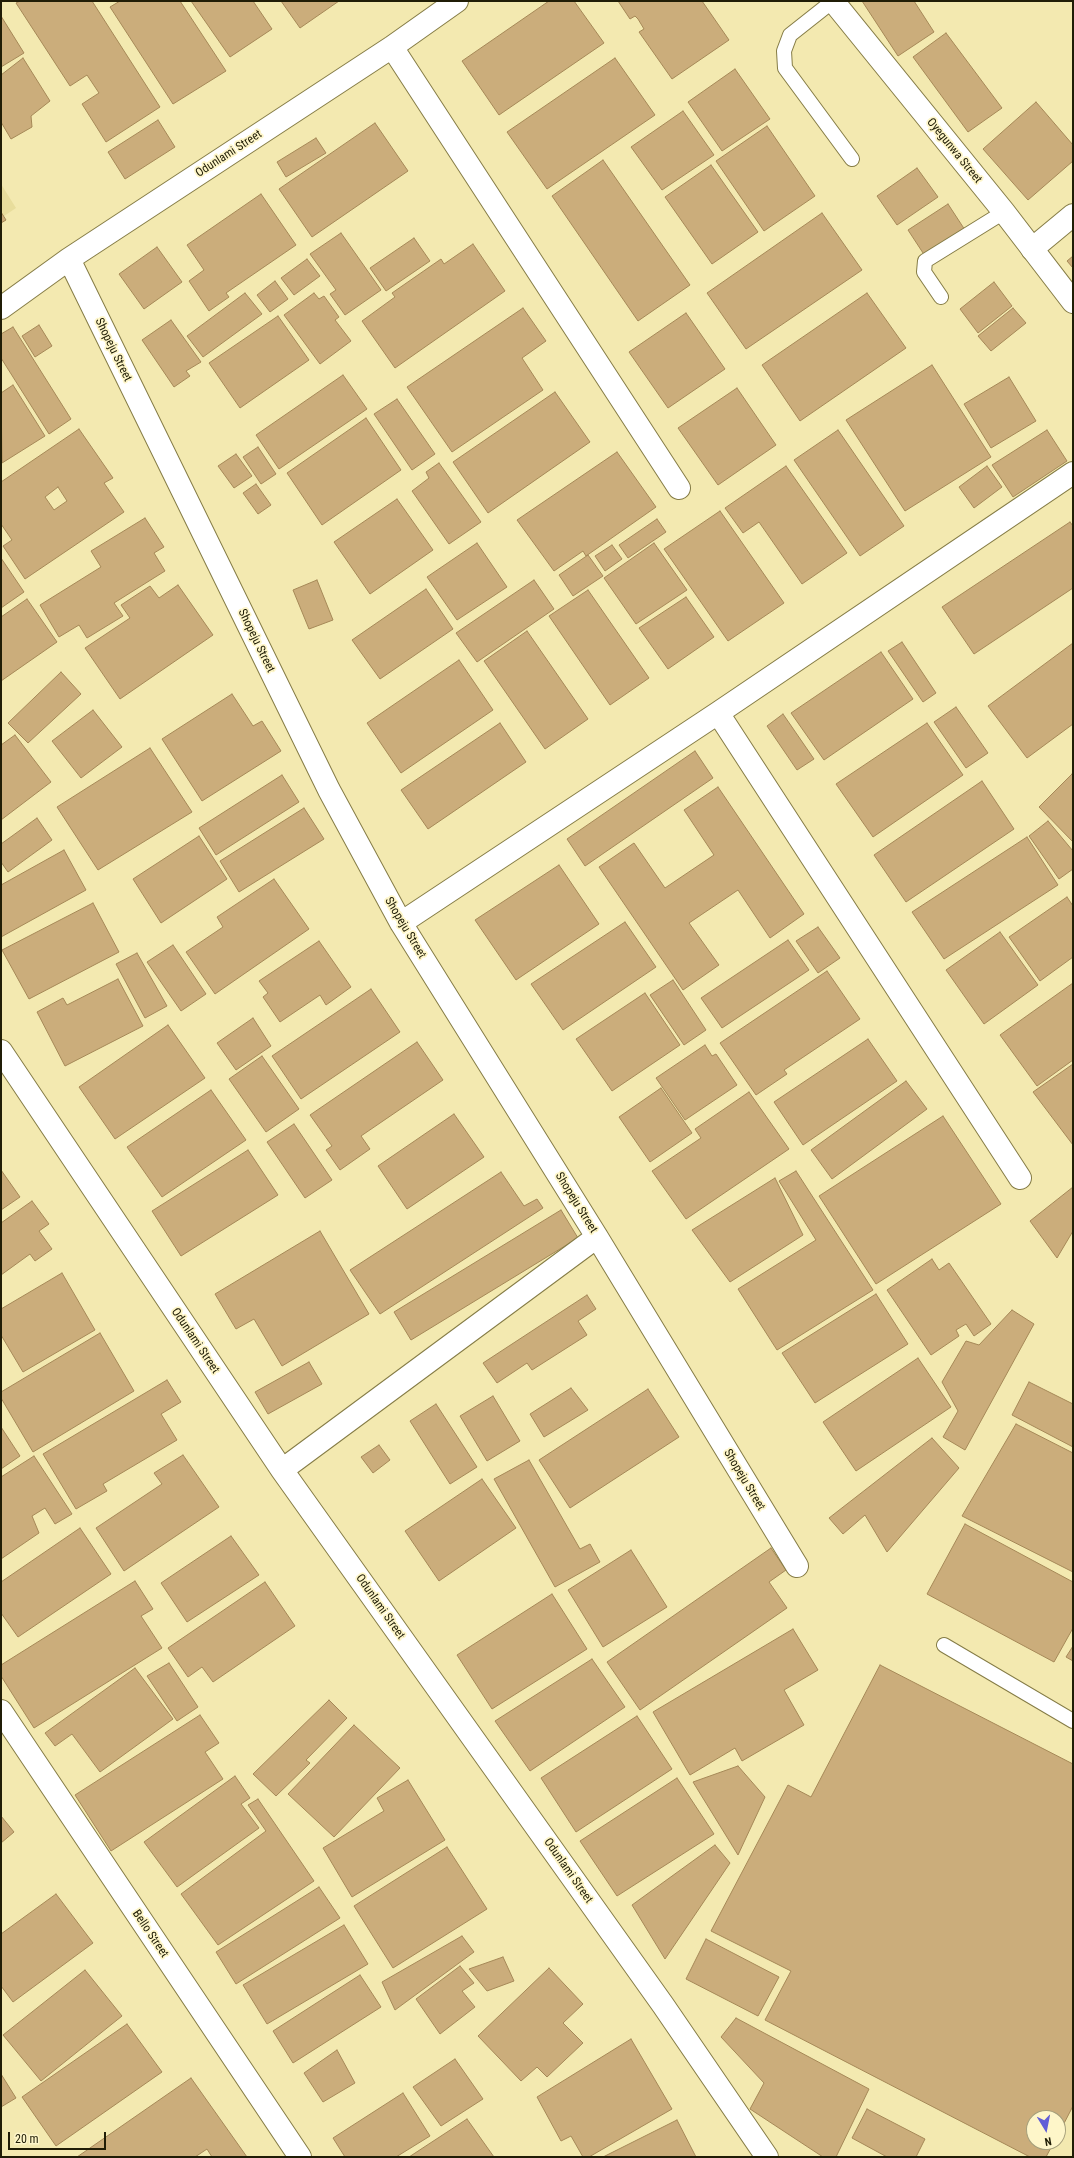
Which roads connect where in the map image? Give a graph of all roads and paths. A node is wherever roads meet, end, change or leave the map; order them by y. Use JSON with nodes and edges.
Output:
{"nodes":[{"id":1,"x":457,"y":1,"type":"edge"},
{"id":2,"x":833,"y":1,"type":"edge"},
{"id":3,"x":392,"y":46,"type":"junction"},
{"id":4,"x":852,"y":159,"type":"dead end"},
{"id":5,"x":1004,"y":212,"type":"junction"},
{"id":6,"x":1073,"y":214,"type":"edge"},
{"id":7,"x":1032,"y":249,"type":"junction"},
{"id":8,"x":69,"y":259,"type":"junction"},
{"id":9,"x":941,"y":297,"type":"dead end"},
{"id":10,"x":1073,"y":302,"type":"edge"},
{"id":11,"x":1,"y":308,"type":"edge"},
{"id":12,"x":1073,"y":473,"type":"edge"},
{"id":13,"x":679,"y":488,"type":"dead end"},
{"id":14,"x":718,"y":713,"type":"junction"},
{"id":15,"x":401,"y":923,"type":"junction"},
{"id":16,"x":1,"y":1052,"type":"edge"},
{"id":17,"x":1020,"y":1178,"type":"dead end"},
{"id":18,"x":597,"y":1237,"type":"junction"},
{"id":19,"x":282,"y":1470,"type":"junction"},
{"id":20,"x":797,"y":1566,"type":"dead end"},
{"id":21,"x":944,"y":1645,"type":"dead end"},
{"id":22,"x":1,"y":1711,"type":"edge"},
{"id":23,"x":1073,"y":1721,"type":"edge"},
{"id":24,"x":300,"y":2157,"type":"edge"},
{"id":25,"x":767,"y":2157,"type":"edge"}],
"edges":[{"from":1,"to":3,"type":"street","name":"Odunlami Street"},
{"from":2,"to":4,"type":"lane"},
{"from":2,"to":5,"type":"street","name":"Oyegunwa Street"},
{"from":3,"to":8,"type":"street","name":"Odunlami Street"},
{"from":3,"to":13,"type":"street"},
{"from":5,"to":7,"type":"street","name":"Oyegunwa Street"},
{"from":5,"to":9,"type":"lane"},
{"from":6,"to":7,"type":"street"},
{"from":7,"to":10,"type":"street","name":"Oyegunwa Street"},
{"from":8,"to":11,"type":"street","name":"Odunlami Street"},
{"from":8,"to":15,"type":"street","name":"Shopeju Street"},
{"from":12,"to":14,"type":"street"},
{"from":14,"to":15,"type":"street"},
{"from":14,"to":17,"type":"street"},
{"from":15,"to":18,"type":"street","name":"Shopeju Street"},
{"from":16,"to":19,"type":"street","name":"Odunlami Street"},
{"from":18,"to":19,"type":"street"},
{"from":18,"to":20,"type":"street","name":"Shopeju Street"},
{"from":19,"to":25,"type":"street","name":"Odunlami Street"},
{"from":21,"to":23,"type":"lane"},
{"from":22,"to":24,"type":"street","name":"Bello Street"}]}
